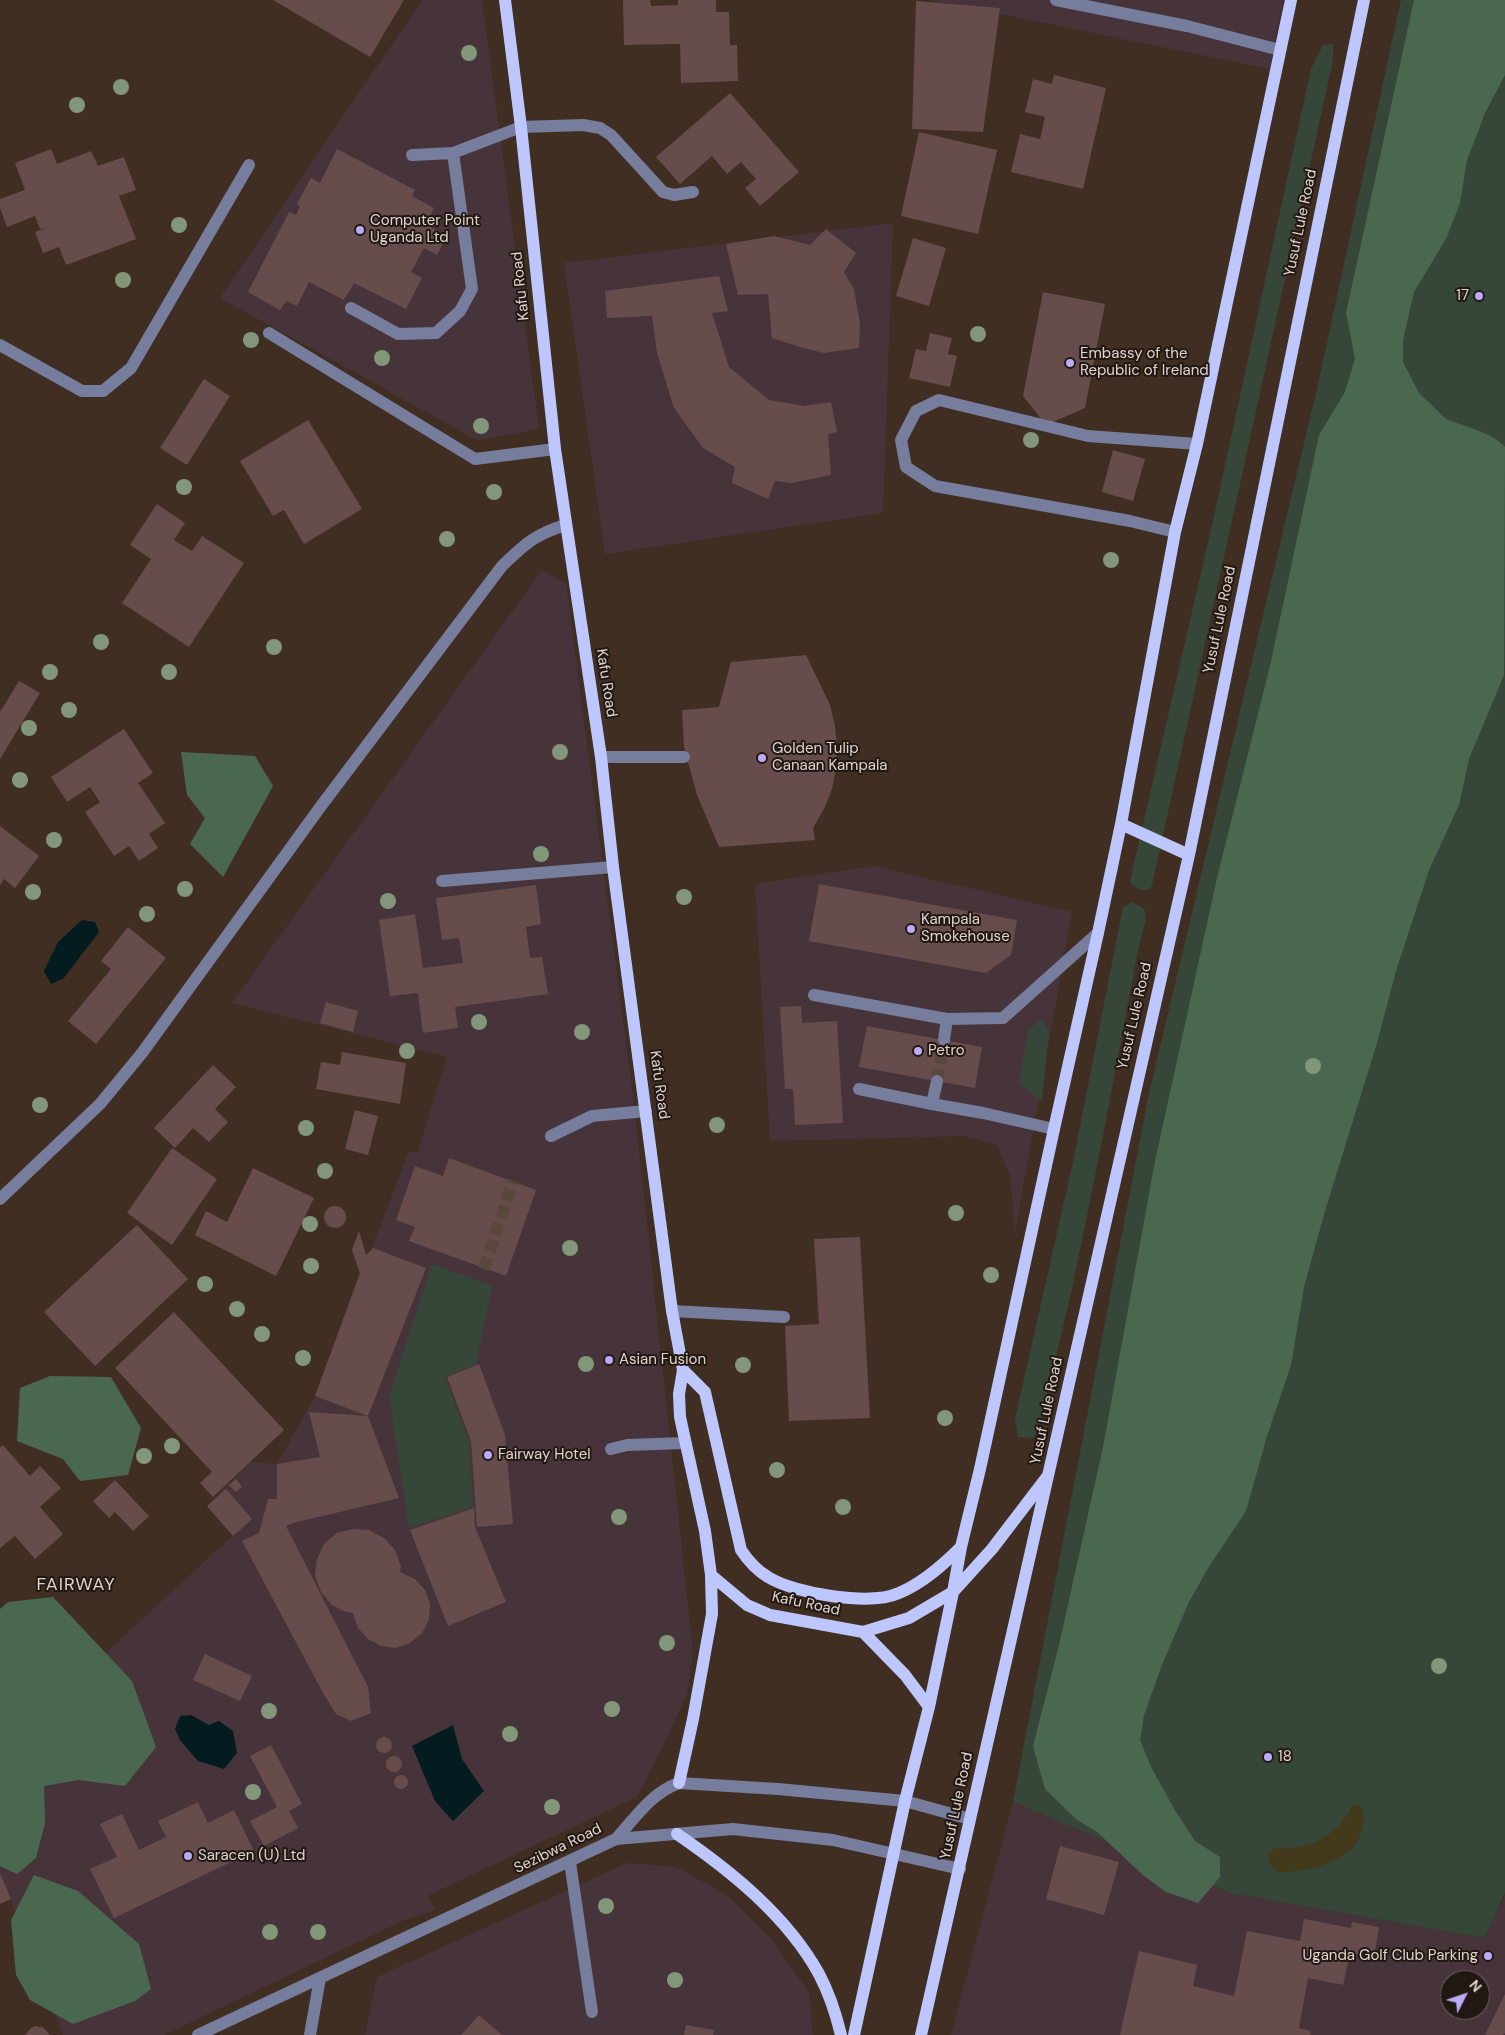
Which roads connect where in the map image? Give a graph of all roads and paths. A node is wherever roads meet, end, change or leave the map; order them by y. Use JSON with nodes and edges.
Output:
{"nodes":[{"id":1,"x":505,"y":0,"type":"edge"},
{"id":2,"x":1056,"y":0,"type":"edge"},
{"id":3,"x":1291,"y":0,"type":"edge"},
{"id":4,"x":1364,"y":0,"type":"edge"},
{"id":5,"x":1280,"y":50,"type":"junction"},
{"id":6,"x":521,"y":127,"type":"junction"},
{"id":7,"x":453,"y":153,"type":"junction"},
{"id":8,"x":412,"y":155,"type":"dead end"},
{"id":9,"x":249,"y":165,"type":"dead end"},
{"id":10,"x":693,"y":192,"type":"dead end"},
{"id":11,"x":351,"y":308,"type":"dead end"},
{"id":12,"x":270,"y":333,"type":"dead end"},
{"id":13,"x":0,"y":345,"type":"edge"},
{"id":14,"x":1196,"y":444,"type":"junction"},
{"id":15,"x":555,"y":449,"type":"junction"},
{"id":16,"x":566,"y":525,"type":"junction"},
{"id":17,"x":1175,"y":532,"type":"junction"},
{"id":18,"x":601,"y":757,"type":"junction"},
{"id":19,"x":684,"y":757,"type":"dead end"},
{"id":20,"x":1121,"y":824,"type":"junction"},
{"id":21,"x":1188,"y":855,"type":"junction"},
{"id":22,"x":613,"y":867,"type":"junction"},
{"id":23,"x":442,"y":881,"type":"dead end"},
{"id":24,"x":1098,"y":933,"type":"junction"},
{"id":25,"x":814,"y":995,"type":"dead end"},
{"id":26,"x":947,"y":1019,"type":"junction"},
{"id":27,"x":944,"y":1040,"type":"tunnel mouth"},
{"id":28,"x":937,"y":1081,"type":"tunnel mouth"},
{"id":29,"x":859,"y":1089,"type":"dead end"},
{"id":30,"x":932,"y":1104,"type":"junction"},
{"id":31,"x":646,"y":1111,"type":"junction"},
{"id":32,"x":1054,"y":1129,"type":"junction"},
{"id":33,"x":551,"y":1136,"type":"dead end"},
{"id":34,"x":0,"y":1199,"type":"edge"},
{"id":35,"x":672,"y":1311,"type":"junction"},
{"id":36,"x":784,"y":1317,"type":"dead end"},
{"id":37,"x":683,"y":1370,"type":"junction"},
{"id":38,"x":685,"y":1443,"type":"junction"},
{"id":39,"x":611,"y":1449,"type":"dead end"},
{"id":40,"x":1049,"y":1475,"type":"junction"},
{"id":41,"x":961,"y":1547,"type":"junction"},
{"id":42,"x":711,"y":1575,"type":"junction"},
{"id":43,"x":953,"y":1592,"type":"junction"},
{"id":44,"x":863,"y":1632,"type":"junction"},
{"id":45,"x":929,"y":1707,"type":"junction"},
{"id":46,"x":679,"y":1784,"type":"junction"},
{"id":47,"x":905,"y":1801,"type":"junction"},
{"id":48,"x":970,"y":1819,"type":"junction"},
{"id":49,"x":677,"y":1834,"type":"junction"},
{"id":50,"x":616,"y":1839,"type":"junction"},
{"id":51,"x":893,"y":1853,"type":"junction"},
{"id":52,"x":570,"y":1862,"type":"junction"},
{"id":53,"x":960,"y":1869,"type":"junction"},
{"id":54,"x":320,"y":1978,"type":"junction"},
{"id":55,"x":592,"y":2012,"type":"dead end"},
{"id":56,"x":198,"y":2035,"type":"edge"},
{"id":57,"x":310,"y":2035,"type":"edge"},
{"id":58,"x":841,"y":2035,"type":"edge"},
{"id":59,"x":854,"y":2035,"type":"edge"},
{"id":60,"x":921,"y":2035,"type":"edge"}],
"edges":[{"from":1,"to":6,"type":"main road","name":"Kafu Road"},
{"from":2,"to":5,"type":"street"},
{"from":3,"to":5,"type":"main road"},
{"from":4,"to":21,"type":"main road","name":"Yusuf Lule Road"},
{"from":5,"to":14,"type":"main road"},
{"from":6,"to":7,"type":"street"},
{"from":6,"to":10,"type":"street"},
{"from":6,"to":15,"type":"main road","name":"Kafu Road"},
{"from":7,"to":8,"type":"street"},
{"from":7,"to":11,"type":"street"},
{"from":9,"to":13,"type":"street"},
{"from":12,"to":15,"type":"street"},
{"from":14,"to":17,"type":"main road"},
{"from":14,"to":17,"type":"street"},
{"from":15,"to":16,"type":"main road","name":"Kafu Road"},
{"from":16,"to":18,"type":"main road","name":"Kafu Road"},
{"from":16,"to":34,"type":"street"},
{"from":17,"to":20,"type":"main road"},
{"from":18,"to":19,"type":"street"},
{"from":18,"to":22,"type":"main road","name":"Kafu Road"},
{"from":20,"to":21,"type":"main road"},
{"from":20,"to":24,"type":"main road"},
{"from":21,"to":40,"type":"main road","name":"Yusuf Lule Road"},
{"from":22,"to":23,"type":"street"},
{"from":22,"to":31,"type":"main road","name":"Kafu Road"},
{"from":24,"to":26,"type":"street"},
{"from":24,"to":32,"type":"main road"},
{"from":25,"to":26,"type":"street"},
{"from":26,"to":27,"type":"street"},
{"from":28,"to":30,"type":"street"},
{"from":29,"to":30,"type":"street"},
{"from":30,"to":32,"type":"street"},
{"from":31,"to":33,"type":"street"},
{"from":31,"to":35,"type":"main road","name":"Kafu Road"},
{"from":32,"to":41,"type":"main road"},
{"from":35,"to":36,"type":"street"},
{"from":35,"to":37,"type":"main road","name":"Kafu Road"},
{"from":37,"to":38,"type":"main road","name":"Kafu Road"},
{"from":37,"to":41,"type":"main road","name":"Kafu Road"},
{"from":38,"to":39,"type":"street"},
{"from":38,"to":42,"type":"main road","name":"Kafu Road"},
{"from":40,"to":43,"type":"main road","name":"Kafu Road"},
{"from":40,"to":48,"type":"main road","name":"Yusuf Lule Road"},
{"from":41,"to":43,"type":"main road"},
{"from":42,"to":44,"type":"main road","name":"Kafu Road"},
{"from":42,"to":46,"type":"main road"},
{"from":43,"to":44,"type":"main road","name":"Kafu Road"},
{"from":43,"to":45,"type":"main road"},
{"from":44,"to":45,"type":"main road"},
{"from":45,"to":47,"type":"main road"},
{"from":46,"to":47,"type":"street"},
{"from":46,"to":50,"type":"street"},
{"from":47,"to":48,"type":"street"},
{"from":47,"to":51,"type":"main road"},
{"from":48,"to":53,"type":"main road","name":"Yusuf Lule Road"},
{"from":49,"to":50,"type":"street","name":"Sezibwa Road"},
{"from":49,"to":51,"type":"street","name":"Sezibwa Road"},
{"from":49,"to":58,"type":"main road"},
{"from":50,"to":52,"type":"street","name":"Sezibwa Road"},
{"from":51,"to":53,"type":"street","name":"Sezibwa Road"},
{"from":51,"to":59,"type":"main road"},
{"from":52,"to":54,"type":"street","name":"Sezibwa Road"},
{"from":52,"to":55,"type":"street"},
{"from":53,"to":60,"type":"main road","name":"Yusuf Lule Road"},
{"from":54,"to":56,"type":"street","name":"Sezibwa Road"},
{"from":54,"to":57,"type":"street"}]}
